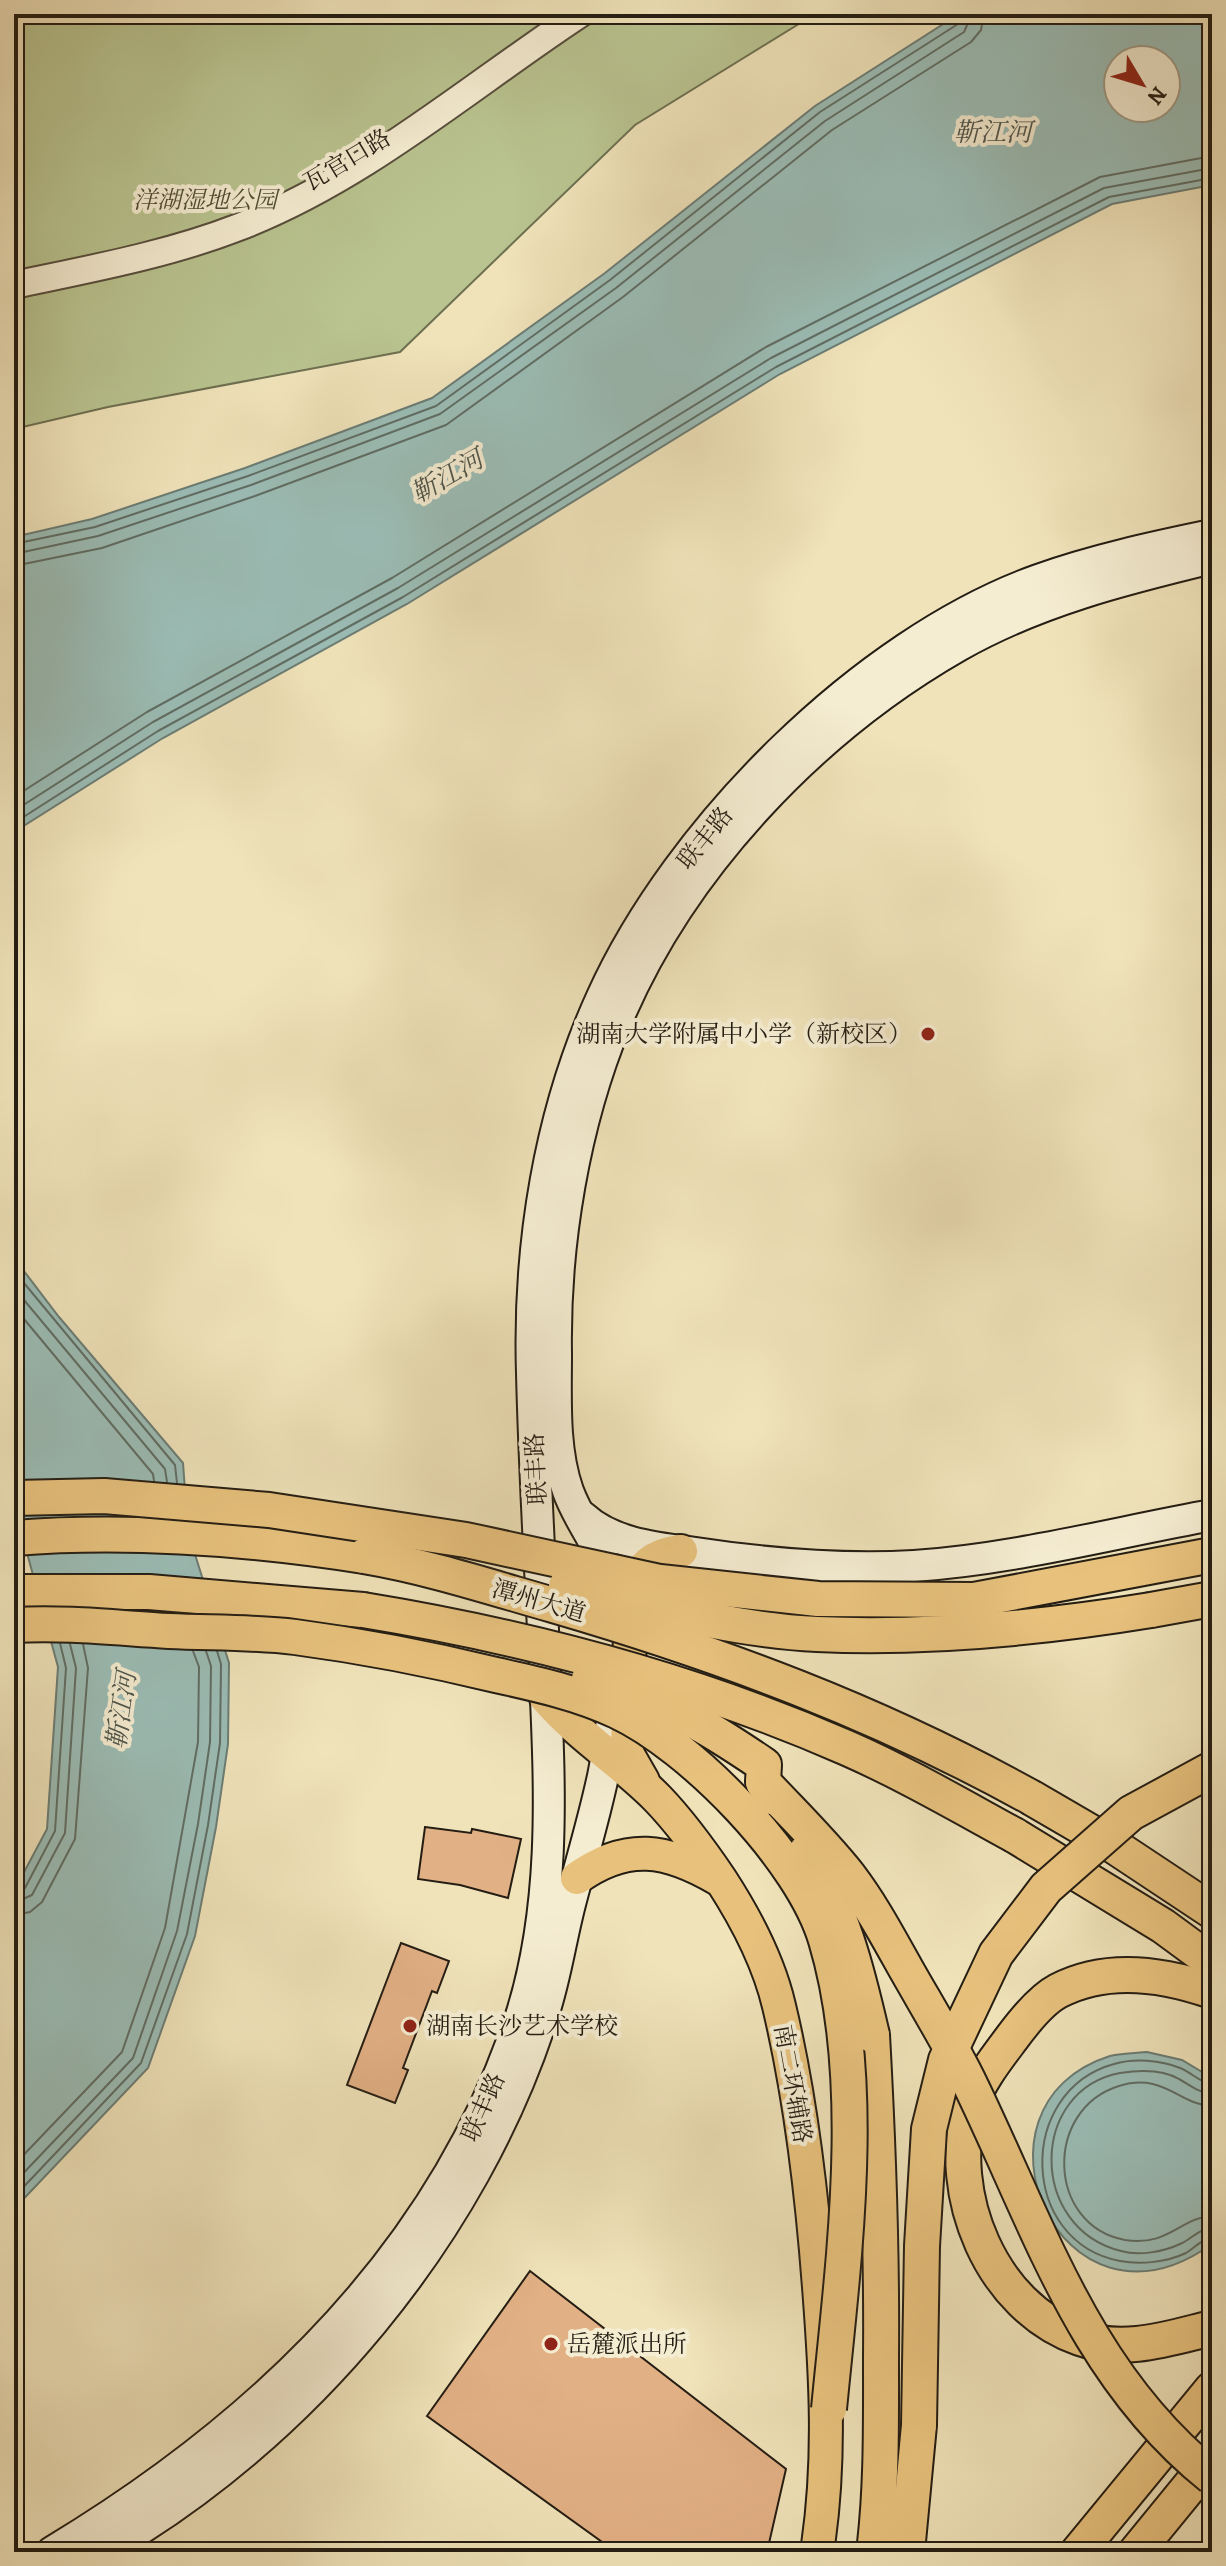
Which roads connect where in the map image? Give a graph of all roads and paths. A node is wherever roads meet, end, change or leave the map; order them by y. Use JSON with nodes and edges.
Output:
{"nodes":[{"id":1,"x":561,"y":14,"type":"edge"},
{"id":2,"x":580,"y":14,"type":"edge"},
{"id":3,"x":14,"y":275,"type":"edge"},
{"id":4,"x":14,"y":285,"type":"edge"},
{"id":5,"x":1212,"y":535,"type":"edge"},
{"id":6,"x":1212,"y":558,"type":"edge"},
{"id":7,"x":14,"y":1498,"type":"edge"},
{"id":8,"x":579,"y":1512,"type":"junction"},
{"id":9,"x":1212,"y":1515,"type":"edge"},
{"id":10,"x":310,"y":1516,"type":"junction"},
{"id":11,"x":14,"y":1538,"type":"edge"},
{"id":12,"x":681,"y":1551,"type":"junction"},
{"id":13,"x":1212,"y":1555,"type":"edge"},
{"id":14,"x":14,"y":1592,"type":"edge"},
{"id":15,"x":1212,"y":1599,"type":"edge"},
{"id":16,"x":14,"y":1625,"type":"edge"},
{"id":17,"x":293,"y":1637,"type":"junction"},
{"id":18,"x":546,"y":1698,"type":"junction"},
{"id":19,"x":607,"y":1757,"type":"junction"},
{"id":20,"x":1212,"y":1769,"type":"edge"},
{"id":21,"x":763,"y":1782,"type":"junction"},
{"id":22,"x":656,"y":1798,"type":"junction"},
{"id":23,"x":577,"y":1878,"type":"junction"},
{"id":24,"x":723,"y":1883,"type":"junction"},
{"id":25,"x":1212,"y":1911,"type":"edge"},
{"id":26,"x":1212,"y":1962,"type":"edge"},
{"id":27,"x":1212,"y":1991,"type":"edge"},
{"id":28,"x":1212,"y":2328,"type":"edge"},
{"id":29,"x":1212,"y":2389,"type":"edge"},
{"id":30,"x":829,"y":2409,"type":"junction"},
{"id":31,"x":1212,"y":2459,"type":"edge"},
{"id":32,"x":1212,"y":2477,"type":"edge"},
{"id":33,"x":52,"y":2552,"type":"edge"},
{"id":34,"x":102,"y":2552,"type":"edge"},
{"id":35,"x":817,"y":2552,"type":"edge"},
{"id":36,"x":874,"y":2552,"type":"edge"},
{"id":37,"x":907,"y":2552,"type":"edge"},
{"id":38,"x":1078,"y":2552,"type":"edge"},
{"id":39,"x":1136,"y":2552,"type":"edge"}],
"edges":[{"from":1,"to":3,"type":"street","name":"瓦官口路"},
{"from":2,"to":4,"type":"street"},
{"from":5,"to":18,"type":"main road","name":"联丰路"},
{"from":6,"to":8,"type":"main road","name":"联丰路"},
{"from":7,"to":10,"type":"highway","bridge":true},
{"from":8,"to":12,"type":"main road"},
{"from":8,"to":19,"type":"main road","name":"联丰路"},
{"from":9,"to":12,"type":"main road"},
{"from":10,"to":13,"type":"highway","bridge":true},
{"from":10,"to":15,"type":"highway","bridge":true},
{"from":11,"to":25,"type":"highway","name":"潭州大道","bridge":true},
{"from":12,"to":22,"type":"main road"},
{"from":14,"to":26,"type":"highway","name":"潭州大道","bridge":true},
{"from":16,"to":17,"type":"highway","bridge":true},
{"from":17,"to":21,"type":"highway","bridge":true},
{"from":17,"to":30,"type":"highway","bridge":true},
{"from":18,"to":19,"type":"main road","name":"南二环辅路"},
{"from":18,"to":33,"type":"main road","name":"联丰路"},
{"from":19,"to":22,"type":"main road","name":"南二环辅路"},
{"from":19,"to":23,"type":"main road","name":"联丰路"},
{"from":20,"to":37,"type":"highway","bridge":true},
{"from":21,"to":32,"type":"highway","bridge":true},
{"from":21,"to":36,"type":"highway","bridge":true},
{"from":22,"to":24,"type":"main road","name":"南二环辅路"},
{"from":23,"to":24,"type":"main road"},
{"from":23,"to":34,"type":"main road","name":"联丰路"},
{"from":24,"to":30,"type":"main road","name":"南二环辅路"},
{"from":27,"to":28,"type":"highway"},
{"from":29,"to":38,"type":"highway"},
{"from":30,"to":35,"type":"main road","name":"南二环辅路"},
{"from":31,"to":39,"type":"highway"}]}
